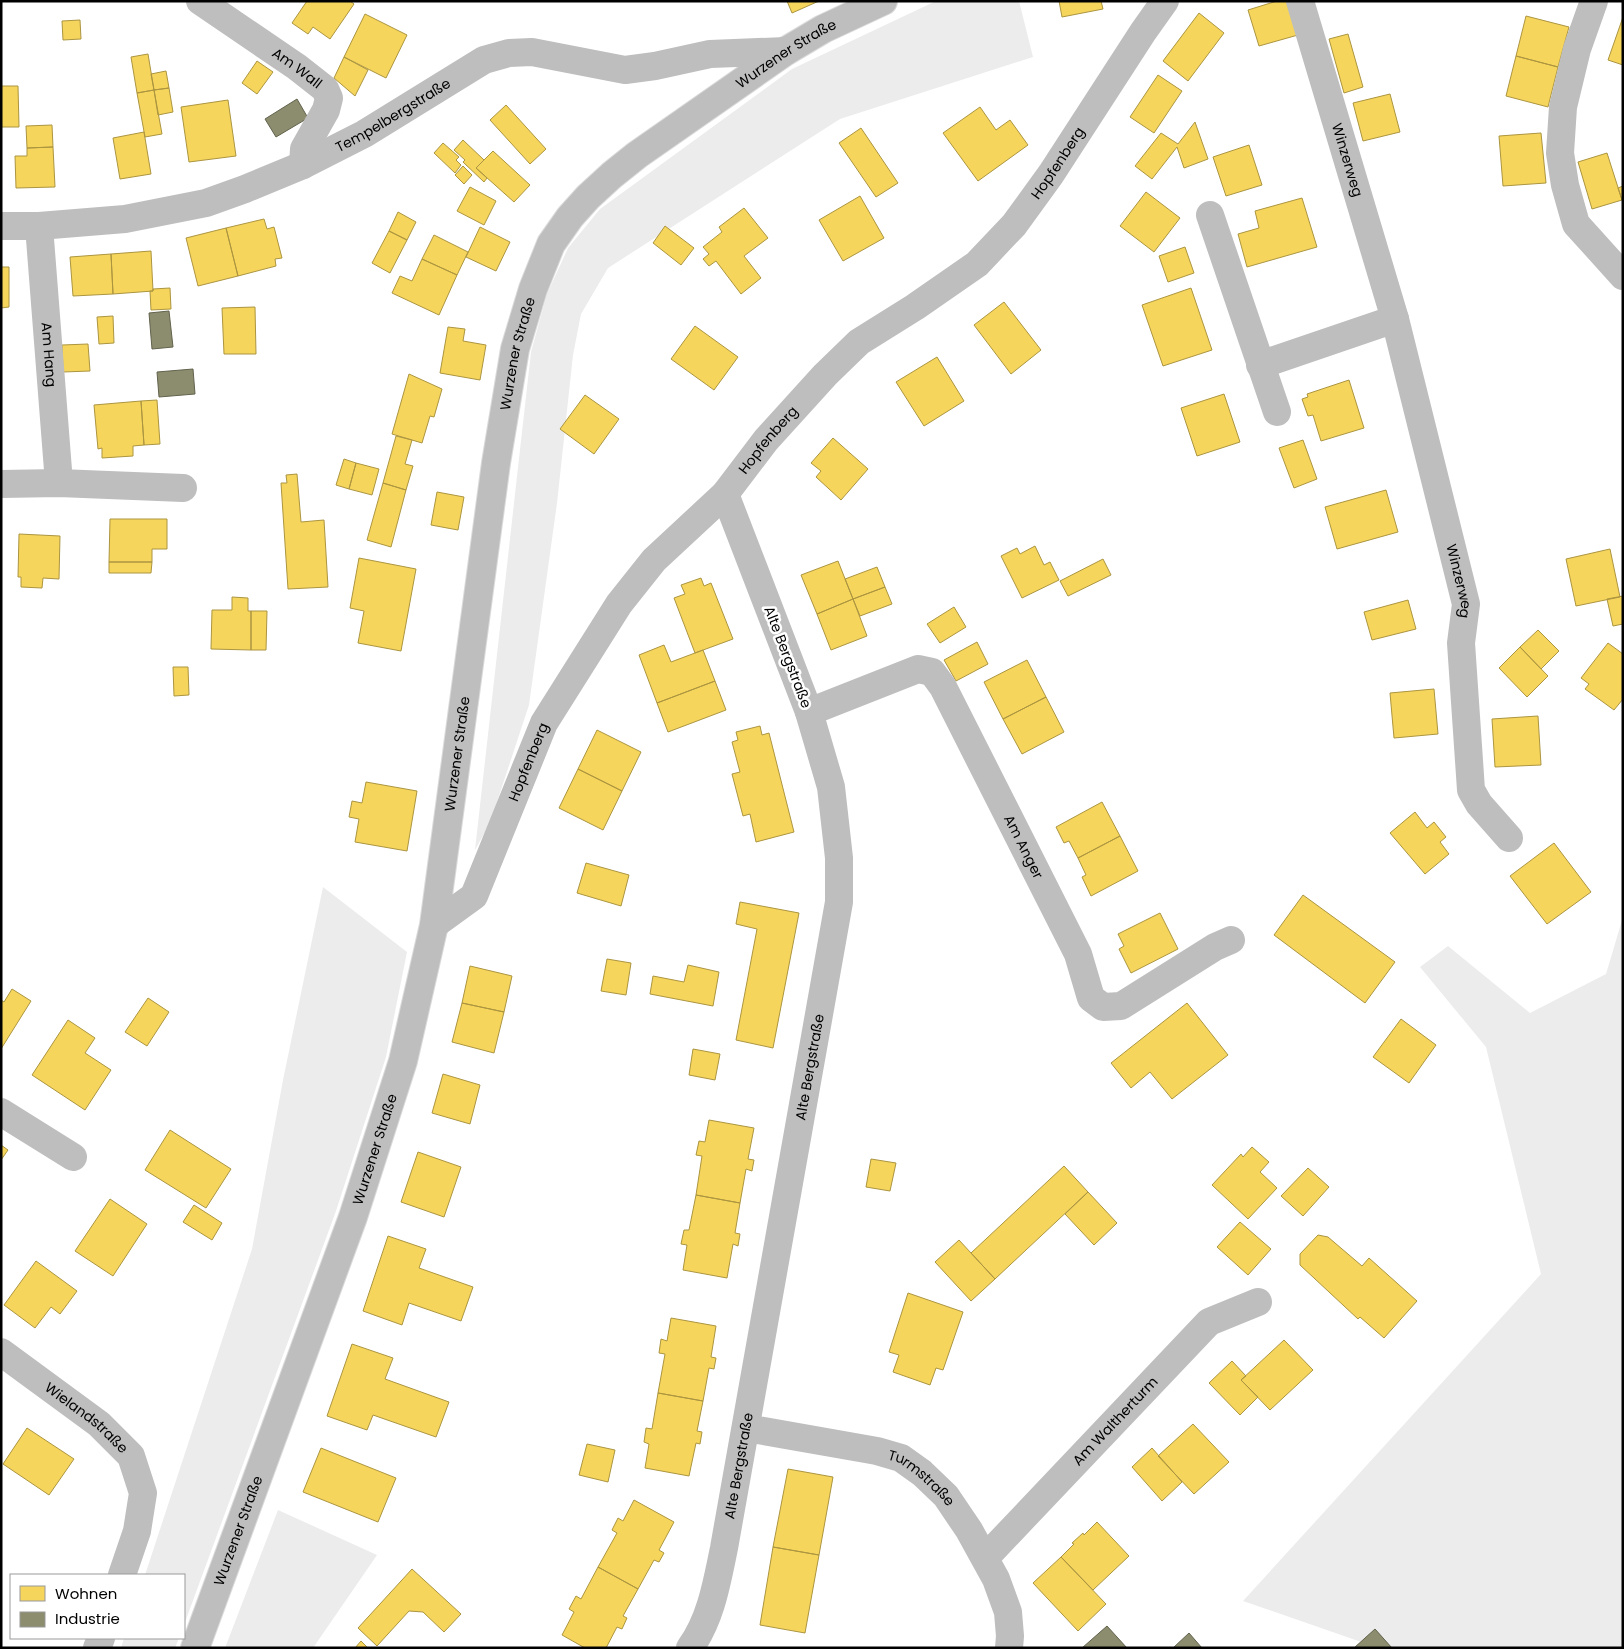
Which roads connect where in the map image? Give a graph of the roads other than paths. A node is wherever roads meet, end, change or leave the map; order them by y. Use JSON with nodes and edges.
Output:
{"nodes":[{"id":1,"x":200,"y":1,"type":"edge"},
{"id":2,"x":882,"y":1,"type":"edge"},
{"id":3,"x":1164,"y":1,"type":"edge"},
{"id":4,"x":1300,"y":1,"type":"edge"},
{"id":5,"x":1594,"y":1,"type":"edge"},
{"id":6,"x":786,"y":51,"type":"junction"},
{"id":7,"x":303,"y":165,"type":"junction"},
{"id":8,"x":1210,"y":214,"type":"dead end"},
{"id":9,"x":1,"y":226,"type":"edge"},
{"id":10,"x":39,"y":226,"type":"junction"},
{"id":11,"x":1623,"y":276,"type":"edge"},
{"id":12,"x":1395,"y":319,"type":"junction"},
{"id":13,"x":1260,"y":365,"type":"junction"},
{"id":14,"x":1276,"y":412,"type":"dead end"},
{"id":15,"x":59,"y":482,"type":"junction"},
{"id":16,"x":1,"y":484,"type":"edge"},
{"id":17,"x":183,"y":488,"type":"dead end"},
{"id":18,"x":725,"y":494,"type":"junction"},
{"id":19,"x":809,"y":712,"type":"junction"},
{"id":20,"x":1509,"y":838,"type":"dead end"},
{"id":21,"x":434,"y":925,"type":"junction"},
{"id":22,"x":1231,"y":940,"type":"dead end"},
{"id":23,"x":1,"y":1112,"type":"edge"},
{"id":24,"x":73,"y":1157,"type":"dead end"},
{"id":25,"x":1258,"y":1302,"type":"dead end"},
{"id":26,"x":5,"y":1363,"type":"edge"},
{"id":27,"x":746,"y":1428,"type":"junction"},
{"id":28,"x":986,"y":1558,"type":"junction"},
{"id":29,"x":122,"y":1574,"type":"edge"},
{"id":30,"x":1017,"y":1644,"type":"edge"},
{"id":31,"x":195,"y":1648,"type":"edge"},
{"id":32,"x":690,"y":1648,"type":"edge"}],
"edges":[{"from":1,"to":7,"type":"street","name":"Am Wall"},
{"from":2,"to":6,"type":"street","name":"Wurzener Straße"},
{"from":3,"to":18,"type":"street","name":"Hopfenberg"},
{"from":4,"to":12,"type":"street","name":"Winzerweg"},
{"from":5,"to":11,"type":"street"},
{"from":6,"to":7,"type":"street","name":"Tempelbergstraße"},
{"from":6,"to":21,"type":"street","name":"Wurzener Straße"},
{"from":7,"to":10,"type":"street","name":"Tempelbergstraße"},
{"from":8,"to":13,"type":"street"},
{"from":9,"to":10,"type":"street","name":"Tempelbergstraße"},
{"from":10,"to":15,"type":"street","name":"Am Hang"},
{"from":12,"to":13,"type":"street"},
{"from":12,"to":20,"type":"street","name":"Winzerweg"},
{"from":13,"to":14,"type":"street"},
{"from":15,"to":16,"type":"street"},
{"from":15,"to":17,"type":"street"},
{"from":18,"to":19,"type":"street","name":"Alte Bergstraße"},
{"from":18,"to":21,"type":"street","name":"Hopfenberg"},
{"from":19,"to":22,"type":"street","name":"Am Anger"},
{"from":19,"to":27,"type":"street","name":"Alte Bergstraße"},
{"from":21,"to":31,"type":"street","name":"Wurzener Straße"},
{"from":23,"to":24,"type":"street"},
{"from":25,"to":28,"type":"street","name":"Am Waltherturm"},
{"from":26,"to":29,"type":"street","name":"Wielandstraße"},
{"from":27,"to":28,"type":"street","name":"Turmstraße"},
{"from":27,"to":32,"type":"street","name":"Alte Bergstraße"},
{"from":28,"to":30,"type":"street","name":"Turmstraße"}]}
